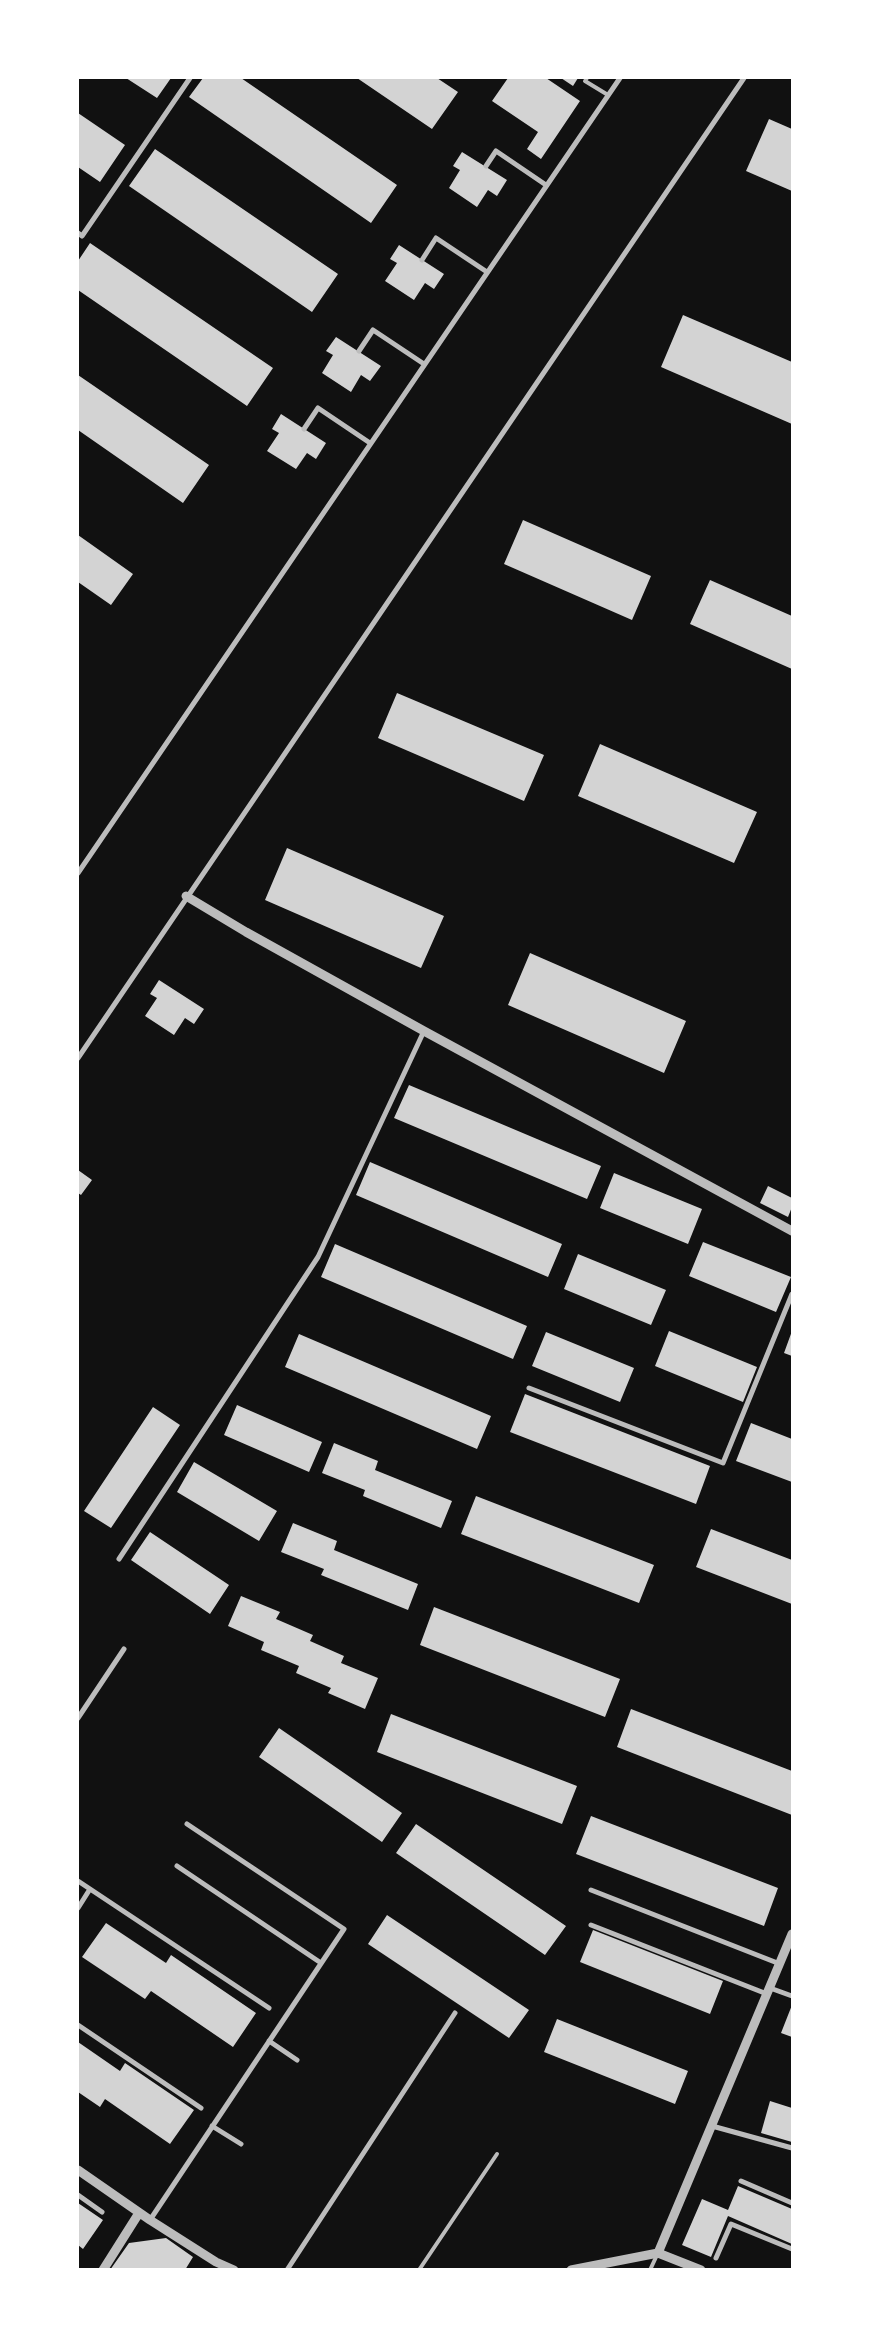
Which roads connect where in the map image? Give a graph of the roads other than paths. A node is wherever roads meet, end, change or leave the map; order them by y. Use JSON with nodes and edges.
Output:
{"nodes":[{"id":1,"x":190,"y":78,"type":"edge"},
{"id":2,"x":588,"y":78,"type":"edge"},
{"id":3,"x":620,"y":78,"type":"edge"},
{"id":4,"x":744,"y":78,"type":"edge"},
{"id":5,"x":608,"y":95,"type":"junction"},
{"id":6,"x":486,"y":166,"type":"dead end"},
{"id":7,"x":546,"y":185,"type":"junction"},
{"id":8,"x":78,"y":233,"type":"edge"},
{"id":9,"x":422,"y":260,"type":"dead end"},
{"id":10,"x":487,"y":272,"type":"junction"},
{"id":11,"x":359,"y":352,"type":"dead end"},
{"id":12,"x":424,"y":364,"type":"junction"},
{"id":13,"x":304,"y":429,"type":"dead end"},
{"id":14,"x":370,"y":443,"type":"junction"},
{"id":15,"x":78,"y":873,"type":"edge"},
{"id":16,"x":186,"y":896,"type":"junction"},
{"id":17,"x":424,"y":1031,"type":"junction"},
{"id":18,"x":78,"y":1058,"type":"edge"},
{"id":19,"x":792,"y":1231,"type":"edge"},
{"id":20,"x":792,"y":1294,"type":"edge"},
{"id":21,"x":530,"y":1388,"type":"dead end"},
{"id":22,"x":119,"y":1559,"type":"dead end"},
{"id":23,"x":124,"y":1649,"type":"dead end"},
{"id":24,"x":78,"y":1718,"type":"edge"},
{"id":25,"x":187,"y":1824,"type":"dead end"},
{"id":26,"x":178,"y":1866,"type":"dead end"},
{"id":27,"x":78,"y":1880,"type":"edge"},
{"id":28,"x":90,"y":1889,"type":"junction"},
{"id":29,"x":591,"y":1890,"type":"dead end"},
{"id":30,"x":78,"y":1908,"type":"edge"},
{"id":31,"x":591,"y":1925,"type":"dead end"},
{"id":32,"x":792,"y":1934,"type":"edge"},
{"id":33,"x":321,"y":1963,"type":"junction"},
{"id":34,"x":780,"y":1964,"type":"junction"},
{"id":35,"x":769,"y":1991,"type":"junction"},
{"id":36,"x":792,"y":1996,"type":"edge"},
{"id":37,"x":269,"y":2008,"type":"dead end"},
{"id":38,"x":455,"y":2013,"type":"dead end"},
{"id":39,"x":78,"y":2025,"type":"edge"},
{"id":40,"x":269,"y":2041,"type":"junction"},
{"id":41,"x":297,"y":2060,"type":"dead end"},
{"id":42,"x":201,"y":2108,"type":"dead end"},
{"id":43,"x":212,"y":2126,"type":"junction"},
{"id":44,"x":712,"y":2126,"type":"junction"},
{"id":45,"x":241,"y":2144,"type":"dead end"},
{"id":46,"x":792,"y":2148,"type":"edge"},
{"id":47,"x":497,"y":2154,"type":"dead end"},
{"id":48,"x":78,"y":2170,"type":"edge"},
{"id":49,"x":741,"y":2180,"type":"dead end"},
{"id":50,"x":78,"y":2195,"type":"edge"},
{"id":51,"x":792,"y":2204,"type":"edge"},
{"id":52,"x":102,"y":2212,"type":"dead end"},
{"id":53,"x":139,"y":2213,"type":"junction"},
{"id":54,"x":150,"y":2220,"type":"junction"},
{"id":55,"x":792,"y":2250,"type":"edge"},
{"id":56,"x":658,"y":2253,"type":"junction"},
{"id":57,"x":716,"y":2258,"type":"dead end"},
{"id":58,"x":103,"y":2270,"type":"edge"},
{"id":59,"x":234,"y":2270,"type":"edge"},
{"id":60,"x":287,"y":2270,"type":"edge"},
{"id":61,"x":419,"y":2270,"type":"edge"},
{"id":62,"x":571,"y":2270,"type":"edge"},
{"id":63,"x":650,"y":2270,"type":"edge"},
{"id":64,"x":701,"y":2270,"type":"edge"}],
"edges":[{"from":1,"to":8,"type":"street"},
{"from":2,"to":5,"type":"lane"},
{"from":3,"to":5,"type":"street"},
{"from":4,"to":16,"type":"street"},
{"from":5,"to":7,"type":"street"},
{"from":6,"to":7,"type":"street"},
{"from":7,"to":10,"type":"street"},
{"from":9,"to":10,"type":"street"},
{"from":10,"to":12,"type":"street"},
{"from":11,"to":12,"type":"street"},
{"from":12,"to":14,"type":"street"},
{"from":13,"to":14,"type":"street"},
{"from":14,"to":15,"type":"street"},
{"from":16,"to":17,"type":"street"},
{"from":16,"to":18,"type":"street"},
{"from":17,"to":19,"type":"street"},
{"from":17,"to":22,"type":"street"},
{"from":20,"to":21,"type":"street"},
{"from":23,"to":24,"type":"street"},
{"from":25,"to":33,"type":"street"},
{"from":26,"to":33,"type":"street"},
{"from":27,"to":28,"type":"street"},
{"from":28,"to":30,"type":"street"},
{"from":28,"to":37,"type":"street"},
{"from":29,"to":34,"type":"street"},
{"from":31,"to":35,"type":"street"},
{"from":32,"to":34,"type":"street"},
{"from":33,"to":40,"type":"street"},
{"from":34,"to":35,"type":"street"},
{"from":35,"to":36,"type":"street"},
{"from":35,"to":44,"type":"street"},
{"from":38,"to":60,"type":"street"},
{"from":39,"to":42,"type":"street"},
{"from":40,"to":41,"type":"street"},
{"from":40,"to":43,"type":"street"},
{"from":43,"to":45,"type":"street"},
{"from":43,"to":54,"type":"street"},
{"from":44,"to":46,"type":"street"},
{"from":44,"to":56,"type":"street"},
{"from":47,"to":61,"type":"lane"},
{"from":48,"to":53,"type":"street"},
{"from":49,"to":51,"type":"street"},
{"from":50,"to":52,"type":"street"},
{"from":53,"to":54,"type":"street"},
{"from":53,"to":58,"type":"street"},
{"from":54,"to":59,"type":"street"},
{"from":55,"to":57,"type":"street"},
{"from":56,"to":62,"type":"street"},
{"from":56,"to":63,"type":"lane"},
{"from":56,"to":64,"type":"street"}]}
